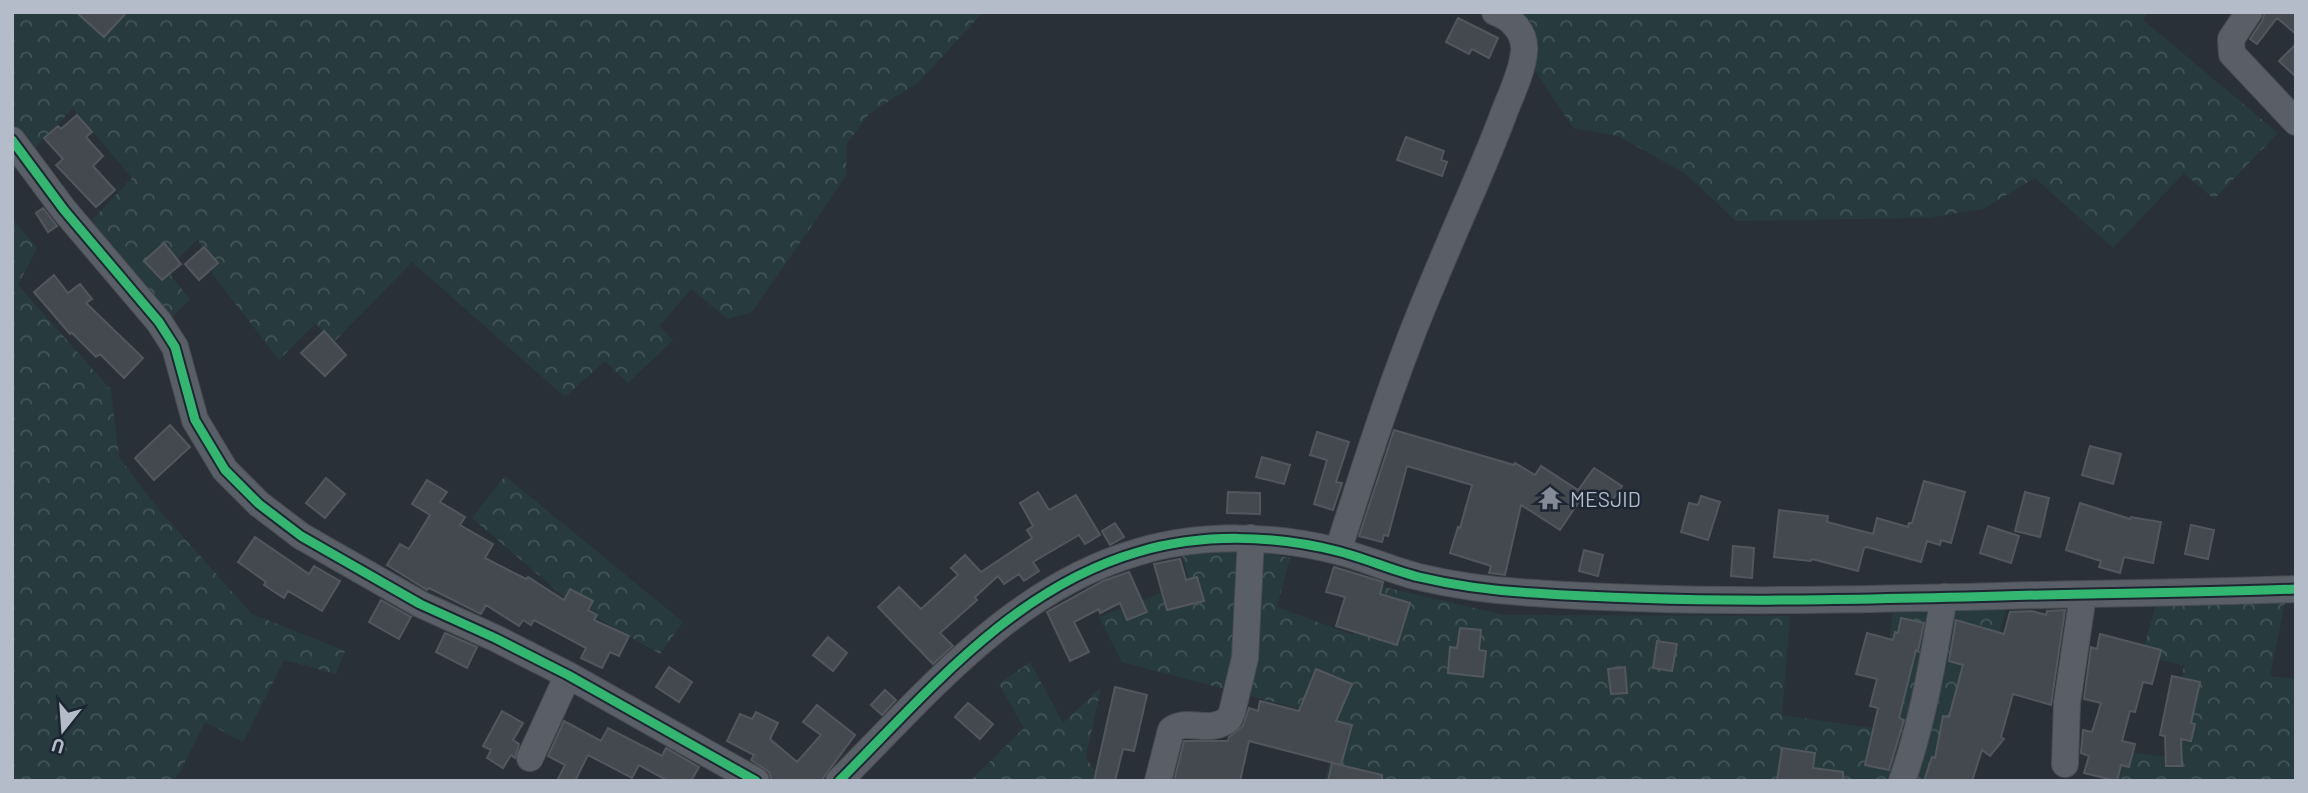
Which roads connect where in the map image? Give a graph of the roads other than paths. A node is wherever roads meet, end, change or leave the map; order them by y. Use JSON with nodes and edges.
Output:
{"nodes":[{"id":1,"x":1495,"y":12,"type":"edge"},
{"id":2,"x":2249,"y":12,"type":"edge"},
{"id":3,"x":2296,"y":122,"type":"edge"},
{"id":4,"x":12,"y":140,"type":"edge"},
{"id":5,"x":1251,"y":538,"type":"junction"},
{"id":6,"x":1338,"y":551,"type":"junction"},
{"id":7,"x":2296,"y":589,"type":"edge"},
{"id":8,"x":2083,"y":596,"type":"junction"},
{"id":9,"x":1944,"y":597,"type":"junction"},
{"id":10,"x":568,"y":676,"type":"junction"},
{"id":11,"x":530,"y":758,"type":"dead end"},
{"id":12,"x":2065,"y":764,"type":"dead end"},
{"id":13,"x":756,"y":781,"type":"edge"},
{"id":14,"x":839,"y":781,"type":"edge"},
{"id":15,"x":1158,"y":781,"type":"edge"},
{"id":16,"x":1902,"y":781,"type":"edge"}],
"edges":[{"from":1,"to":6,"type":"street"},
{"from":2,"to":3,"type":"street"},
{"from":4,"to":10,"type":"street"},
{"from":5,"to":6,"type":"street"},
{"from":5,"to":14,"type":"street"},
{"from":5,"to":15,"type":"street"},
{"from":6,"to":9,"type":"street"},
{"from":7,"to":8,"type":"street"},
{"from":8,"to":9,"type":"street"},
{"from":8,"to":12,"type":"street"},
{"from":9,"to":16,"type":"street"},
{"from":10,"to":11,"type":"street"},
{"from":10,"to":13,"type":"street"}]}
